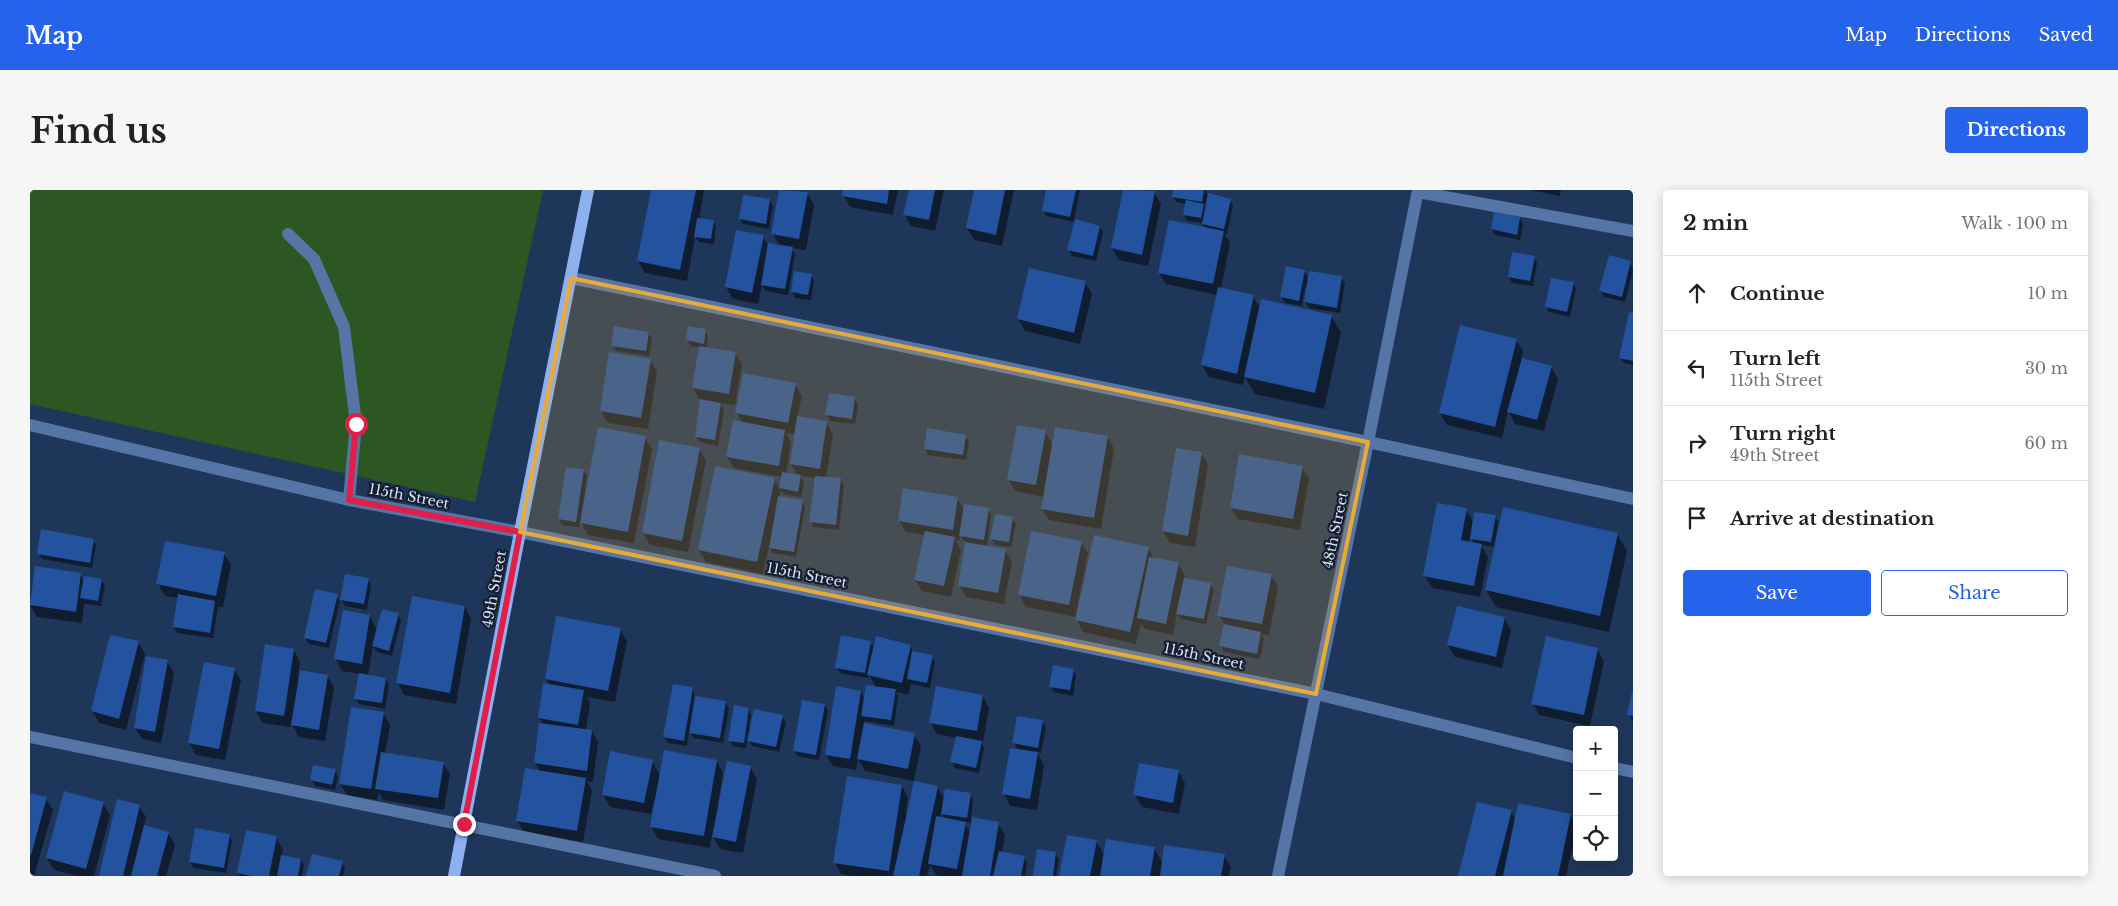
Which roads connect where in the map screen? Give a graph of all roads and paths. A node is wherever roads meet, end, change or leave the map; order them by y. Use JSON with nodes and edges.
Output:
{"nodes":[{"id":1,"x":588,"y":190,"type":"edge"},
{"id":2,"x":1418,"y":191,"type":"edge"},
{"id":3,"x":1633,"y":230,"type":"edge"},
{"id":4,"x":288,"y":234,"type":"dead end"},
{"id":5,"x":571,"y":278,"type":"junction"},
{"id":6,"x":30,"y":425,"type":"edge"},
{"id":7,"x":1368,"y":442,"type":"junction"},
{"id":8,"x":1633,"y":499,"type":"edge"},
{"id":9,"x":349,"y":500,"type":"junction"},
{"id":10,"x":520,"y":532,"type":"junction"},
{"id":11,"x":1316,"y":694,"type":"junction"},
{"id":12,"x":30,"y":737,"type":"edge"},
{"id":13,"x":1573,"y":757,"type":"edge"},
{"id":14,"x":1618,"y":769,"type":"edge"},
{"id":15,"x":1633,"y":772,"type":"edge"},
{"id":16,"x":464,"y":824,"type":"junction"},
{"id":17,"x":454,"y":876,"type":"edge"},
{"id":18,"x":715,"y":876,"type":"edge"},
{"id":19,"x":1278,"y":876,"type":"edge"}],
"edges":[{"from":1,"to":5,"type":"main road","name":"49th Street"},
{"from":2,"to":3,"type":"street"},
{"from":2,"to":7,"type":"street","name":"48th Street"},
{"from":4,"to":9,"type":"street"},
{"from":5,"to":7,"type":"street"},
{"from":5,"to":10,"type":"main road","name":"49th Street"},
{"from":6,"to":9,"type":"street","name":"115th Street"},
{"from":7,"to":8,"type":"street"},
{"from":7,"to":11,"type":"street","name":"48th Street"},
{"from":9,"to":10,"type":"street","name":"115th Street"},
{"from":10,"to":11,"type":"street","name":"115th Street"},
{"from":10,"to":16,"type":"main road","name":"49th Street"},
{"from":11,"to":13,"type":"street","name":"115th Street"},
{"from":11,"to":19,"type":"street","name":"48th Street"},
{"from":12,"to":16,"type":"street"},
{"from":14,"to":15,"type":"street"},
{"from":16,"to":17,"type":"main road","name":"49th Street"},
{"from":16,"to":18,"type":"street"}]}
